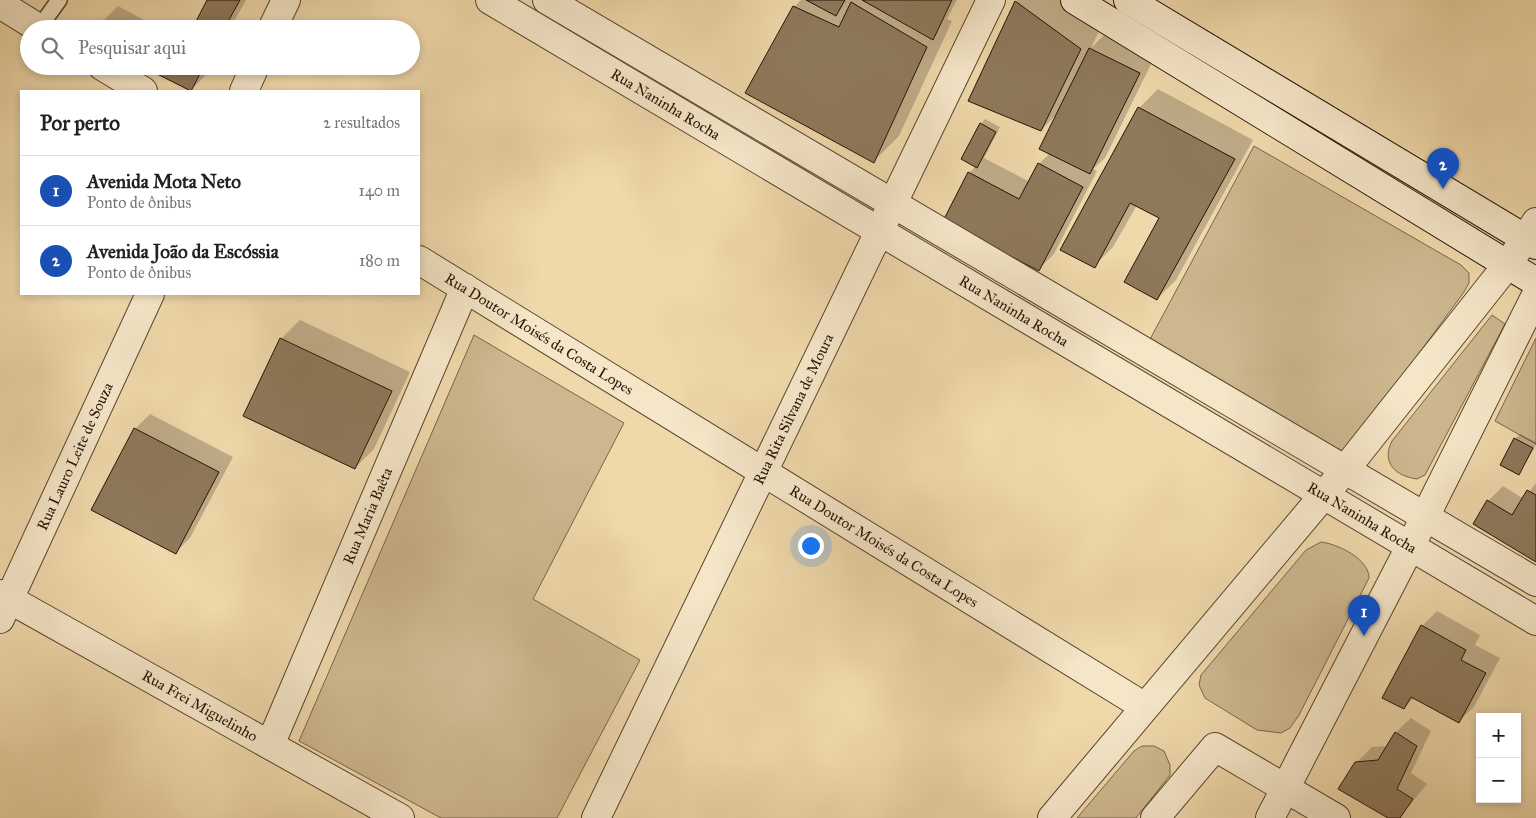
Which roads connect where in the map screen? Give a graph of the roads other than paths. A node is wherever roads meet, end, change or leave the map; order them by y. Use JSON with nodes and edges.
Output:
{"nodes":[{"id":1,"x":59,"y":0,"type":"edge"},
{"id":2,"x":286,"y":0,"type":"edge"},
{"id":3,"x":490,"y":0,"type":"edge"},
{"id":4,"x":547,"y":0,"type":"edge"},
{"id":5,"x":991,"y":0,"type":"edge"},
{"id":6,"x":1075,"y":0,"type":"edge"},
{"id":7,"x":1128,"y":0,"type":"edge"},
{"id":8,"x":0,"y":4,"type":"edge"},
{"id":9,"x":26,"y":20,"type":"edge"},
{"id":10,"x":45,"y":20,"type":"edge"},
{"id":11,"x":276,"y":20,"type":"edge"},
{"id":12,"x":117,"y":75,"type":"edge"},
{"id":13,"x":251,"y":75,"type":"edge"},
{"id":14,"x":141,"y":90,"type":"edge"},
{"id":15,"x":244,"y":90,"type":"edge"},
{"id":16,"x":893,"y":204,"type":"junction"},
{"id":17,"x":879,"y":232,"type":"junction"},
{"id":18,"x":1533,"y":235,"type":"edge"},
{"id":19,"x":420,"y":261,"type":"edge"},
{"id":20,"x":1508,"y":264,"type":"junction"},
{"id":21,"x":1536,"y":269,"type":"edge"},
{"id":22,"x":1536,"y":282,"type":"edge"},
{"id":23,"x":464,"y":288,"type":"junction"},
{"id":24,"x":150,"y":295,"type":"edge"},
{"id":25,"x":1536,"y":295,"type":"edge"},
{"id":26,"x":1344,"y":471,"type":"junction"},
{"id":27,"x":764,"y":472,"type":"junction"},
{"id":28,"x":1323,"y":496,"type":"junction"},
{"id":29,"x":1424,"y":518,"type":"junction"},
{"id":30,"x":1410,"y":547,"type":"junction"},
{"id":31,"x":1536,"y":582,"type":"edge"},
{"id":32,"x":3,"y":604,"type":"edge"},
{"id":33,"x":1536,"y":621,"type":"edge"},
{"id":34,"x":1145,"y":707,"type":"junction"},
{"id":35,"x":270,"y":745,"type":"junction"},
{"id":36,"x":1285,"y":789,"type":"junction"},
{"id":37,"x":400,"y":818,"type":"edge"},
{"id":38,"x":596,"y":818,"type":"edge"},
{"id":39,"x":1052,"y":818,"type":"edge"},
{"id":40,"x":1155,"y":818,"type":"edge"},
{"id":41,"x":1270,"y":818,"type":"edge"},
{"id":42,"x":1336,"y":818,"type":"edge"}],
"edges":[{"from":1,"to":10,"type":"lane"},
{"from":2,"to":11,"type":"street"},
{"from":3,"to":17,"type":"street","name":"Rua Naninha Rocha"},
{"from":4,"to":16,"type":"street","name":"Rua Naninha Rocha"},
{"from":5,"to":16,"type":"street","name":"Rua Rita Silvana de Moura"},
{"from":6,"to":20,"type":"street"},
{"from":7,"to":18,"type":"street"},
{"from":8,"to":9,"type":"street"},
{"from":12,"to":14,"type":"street"},
{"from":13,"to":15,"type":"street"},
{"from":16,"to":17,"type":"street","name":"Rua Rita Silvana de Moura"},
{"from":16,"to":26,"type":"street","name":"Rua Naninha Rocha"},
{"from":17,"to":27,"type":"street","name":"Rua Rita Silvana de Moura"},
{"from":17,"to":28,"type":"street","name":"Rua Naninha Rocha"},
{"from":18,"to":20,"type":"street"},
{"from":18,"to":21,"type":"street"},
{"from":19,"to":23,"type":"street","name":"Rua Doutor Moisés da Costa Lopes"},
{"from":20,"to":22,"type":"street"},
{"from":20,"to":26,"type":"street"},
{"from":23,"to":27,"type":"street","name":"Rua Doutor Moisés da Costa Lopes"},
{"from":23,"to":35,"type":"street","name":"Rua Maria Baêta"},
{"from":24,"to":32,"type":"street","name":"Rua Lauro Leite de Souza"},
{"from":25,"to":29,"type":"street"},
{"from":26,"to":28,"type":"street"},
{"from":26,"to":29,"type":"street","name":"Rua Naninha Rocha"},
{"from":27,"to":34,"type":"street","name":"Rua Doutor Moisés da Costa Lopes"},
{"from":27,"to":38,"type":"street","name":"Rua Rita Silvana de Moura"},
{"from":28,"to":30,"type":"street","name":"Rua Naninha Rocha"},
{"from":28,"to":34,"type":"street"},
{"from":29,"to":30,"type":"street"},
{"from":29,"to":31,"type":"street","name":"Rua Naninha Rocha"},
{"from":30,"to":33,"type":"street","name":"Rua Naninha Rocha"},
{"from":30,"to":36,"type":"street"},
{"from":32,"to":35,"type":"street","name":"Rua Frei Miguelinho"},
{"from":34,"to":39,"type":"street"},
{"from":35,"to":37,"type":"street","name":"Rua Frei Miguelinho"},
{"from":36,"to":40,"type":"street"},
{"from":36,"to":41,"type":"street"},
{"from":36,"to":42,"type":"street"}]}
